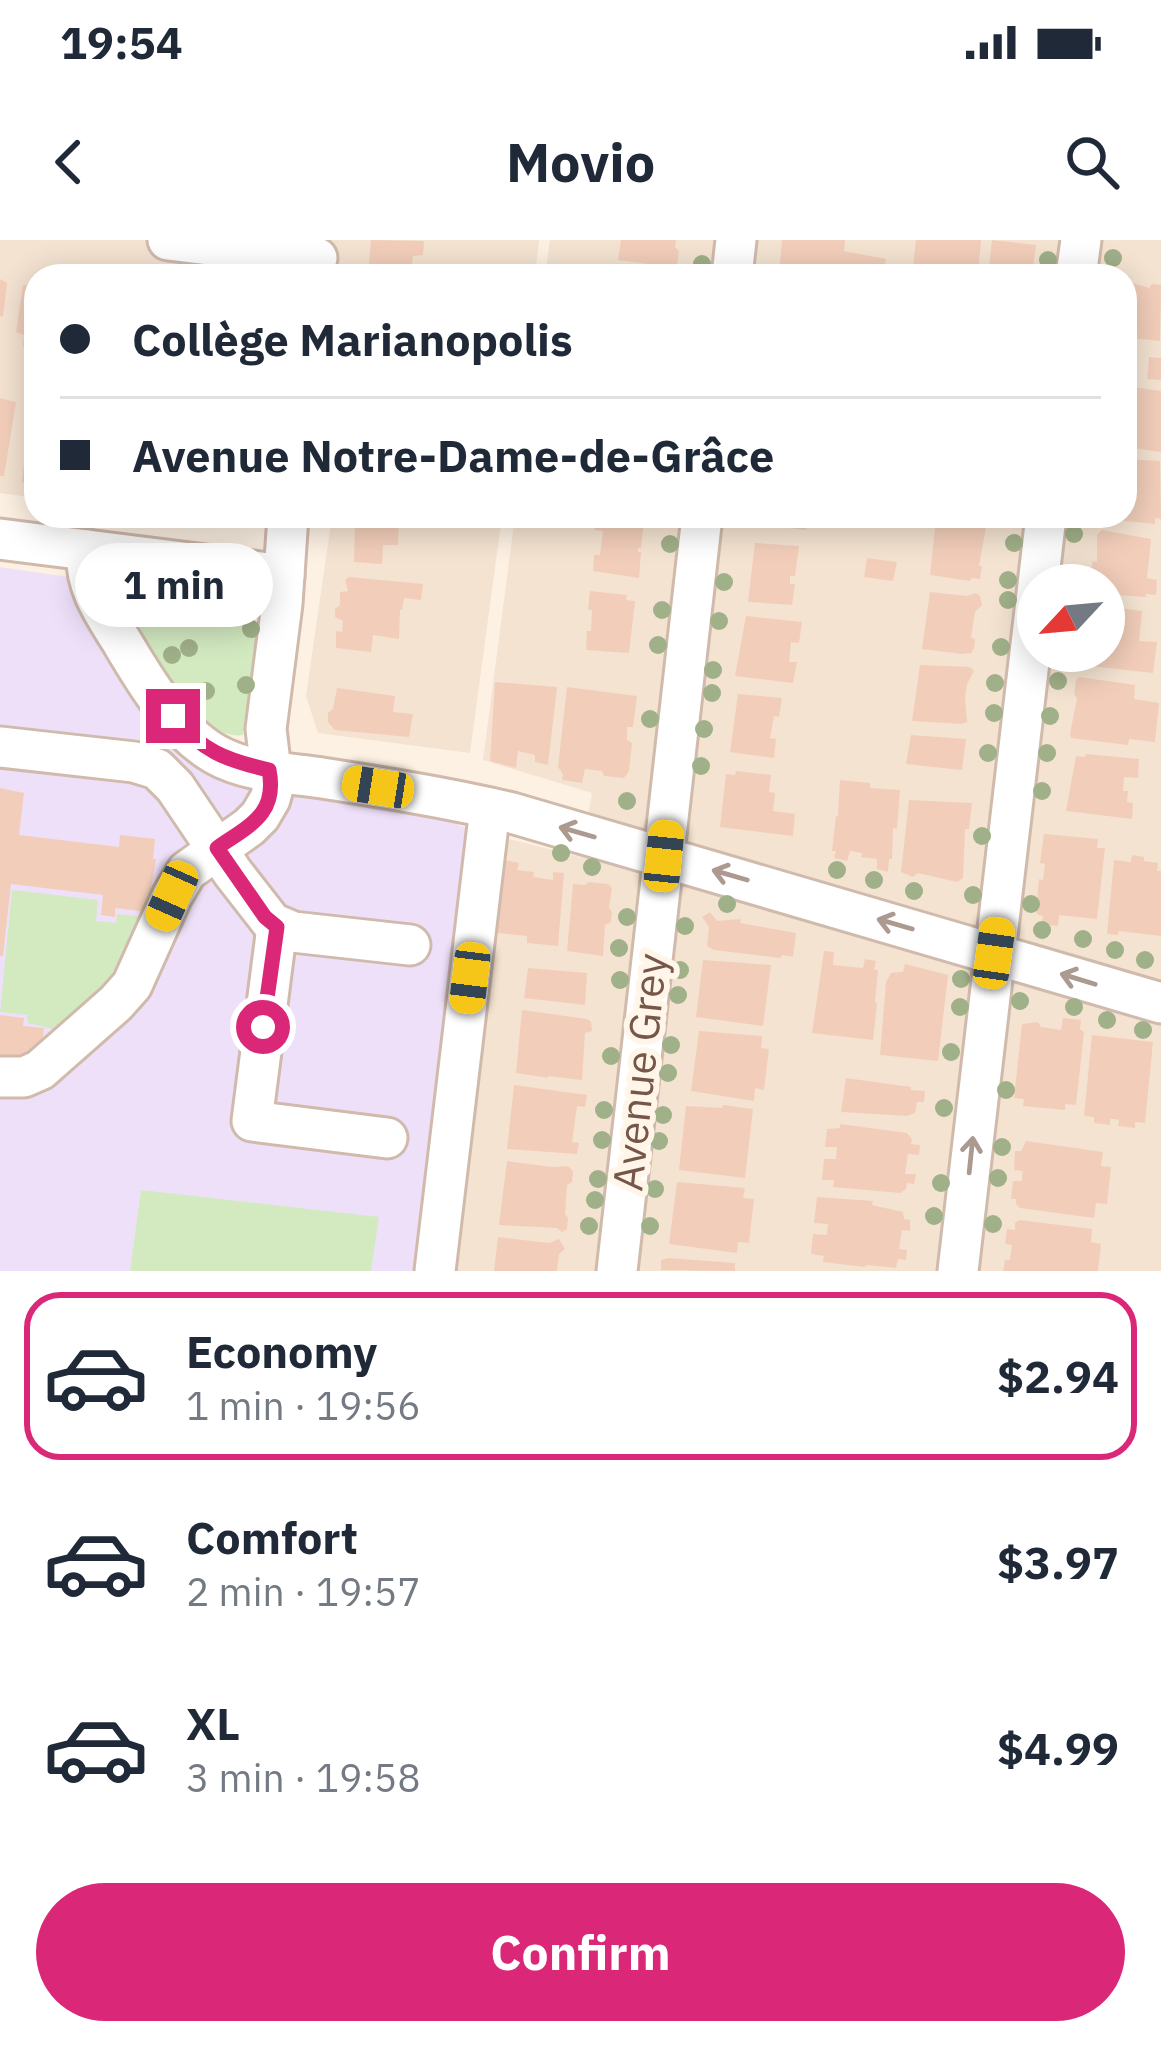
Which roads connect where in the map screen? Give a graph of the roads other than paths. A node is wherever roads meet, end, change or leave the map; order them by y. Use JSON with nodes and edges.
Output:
{"nodes":[{"id":1,"x":167,"y":240,"type":"edge"},
{"id":2,"x":317,"y":258,"type":"edge"},
{"id":3,"x":287,"y":528,"type":"edge"},
{"id":4,"x":701,"y":528,"type":"edge"},
{"id":5,"x":1045,"y":528,"type":"edge"},
{"id":6,"x":0,"y":539,"type":"edge"},
{"id":7,"x":87,"y":550,"type":"junction"},
{"id":8,"x":284,"y":575,"type":"junction"},
{"id":9,"x":0,"y":747,"type":"edge"},
{"id":10,"x":269,"y":770,"type":"junction"},
{"id":11,"x":490,"y":808,"type":"junction"},
{"id":12,"x":217,"y":848,"type":"junction"},
{"id":13,"x":664,"y":856,"type":"junction"},
{"id":14,"x":277,"y":927,"type":"junction"},
{"id":15,"x":410,"y":945,"type":"dead end"},
{"id":16,"x":994,"y":953,"type":"junction"},
{"id":17,"x":1161,"y":1004,"type":"edge"},
{"id":18,"x":0,"y":1077,"type":"edge"},
{"id":19,"x":387,"y":1138,"type":"dead end"},
{"id":20,"x":435,"y":1271,"type":"edge"},
{"id":21,"x":617,"y":1271,"type":"edge"},
{"id":22,"x":958,"y":1271,"type":"edge"}],
"edges":[{"from":1,"to":2,"type":"street"},
{"from":3,"to":8,"type":"street"},
{"from":4,"to":13,"type":"street","name":"Avenue Grey"},
{"from":5,"to":16,"type":"street"},
{"from":6,"to":7,"type":"street"},
{"from":7,"to":8,"type":"street"},
{"from":7,"to":10,"type":"street"},
{"from":8,"to":10,"type":"street"},
{"from":9,"to":12,"type":"street"},
{"from":10,"to":11,"type":"street"},
{"from":10,"to":12,"type":"street"},
{"from":13,"to":11,"type":"street","one_way":true},
{"from":11,"to":20,"type":"street"},
{"from":12,"to":14,"type":"street"},
{"from":12,"to":18,"type":"street"},
{"from":16,"to":13,"type":"street","one_way":true},
{"from":13,"to":21,"type":"street","name":"Avenue Grey"},
{"from":14,"to":15,"type":"street"},
{"from":14,"to":19,"type":"street"},
{"from":17,"to":16,"type":"street","one_way":true},
{"from":22,"to":16,"type":"street","one_way":true}]}
